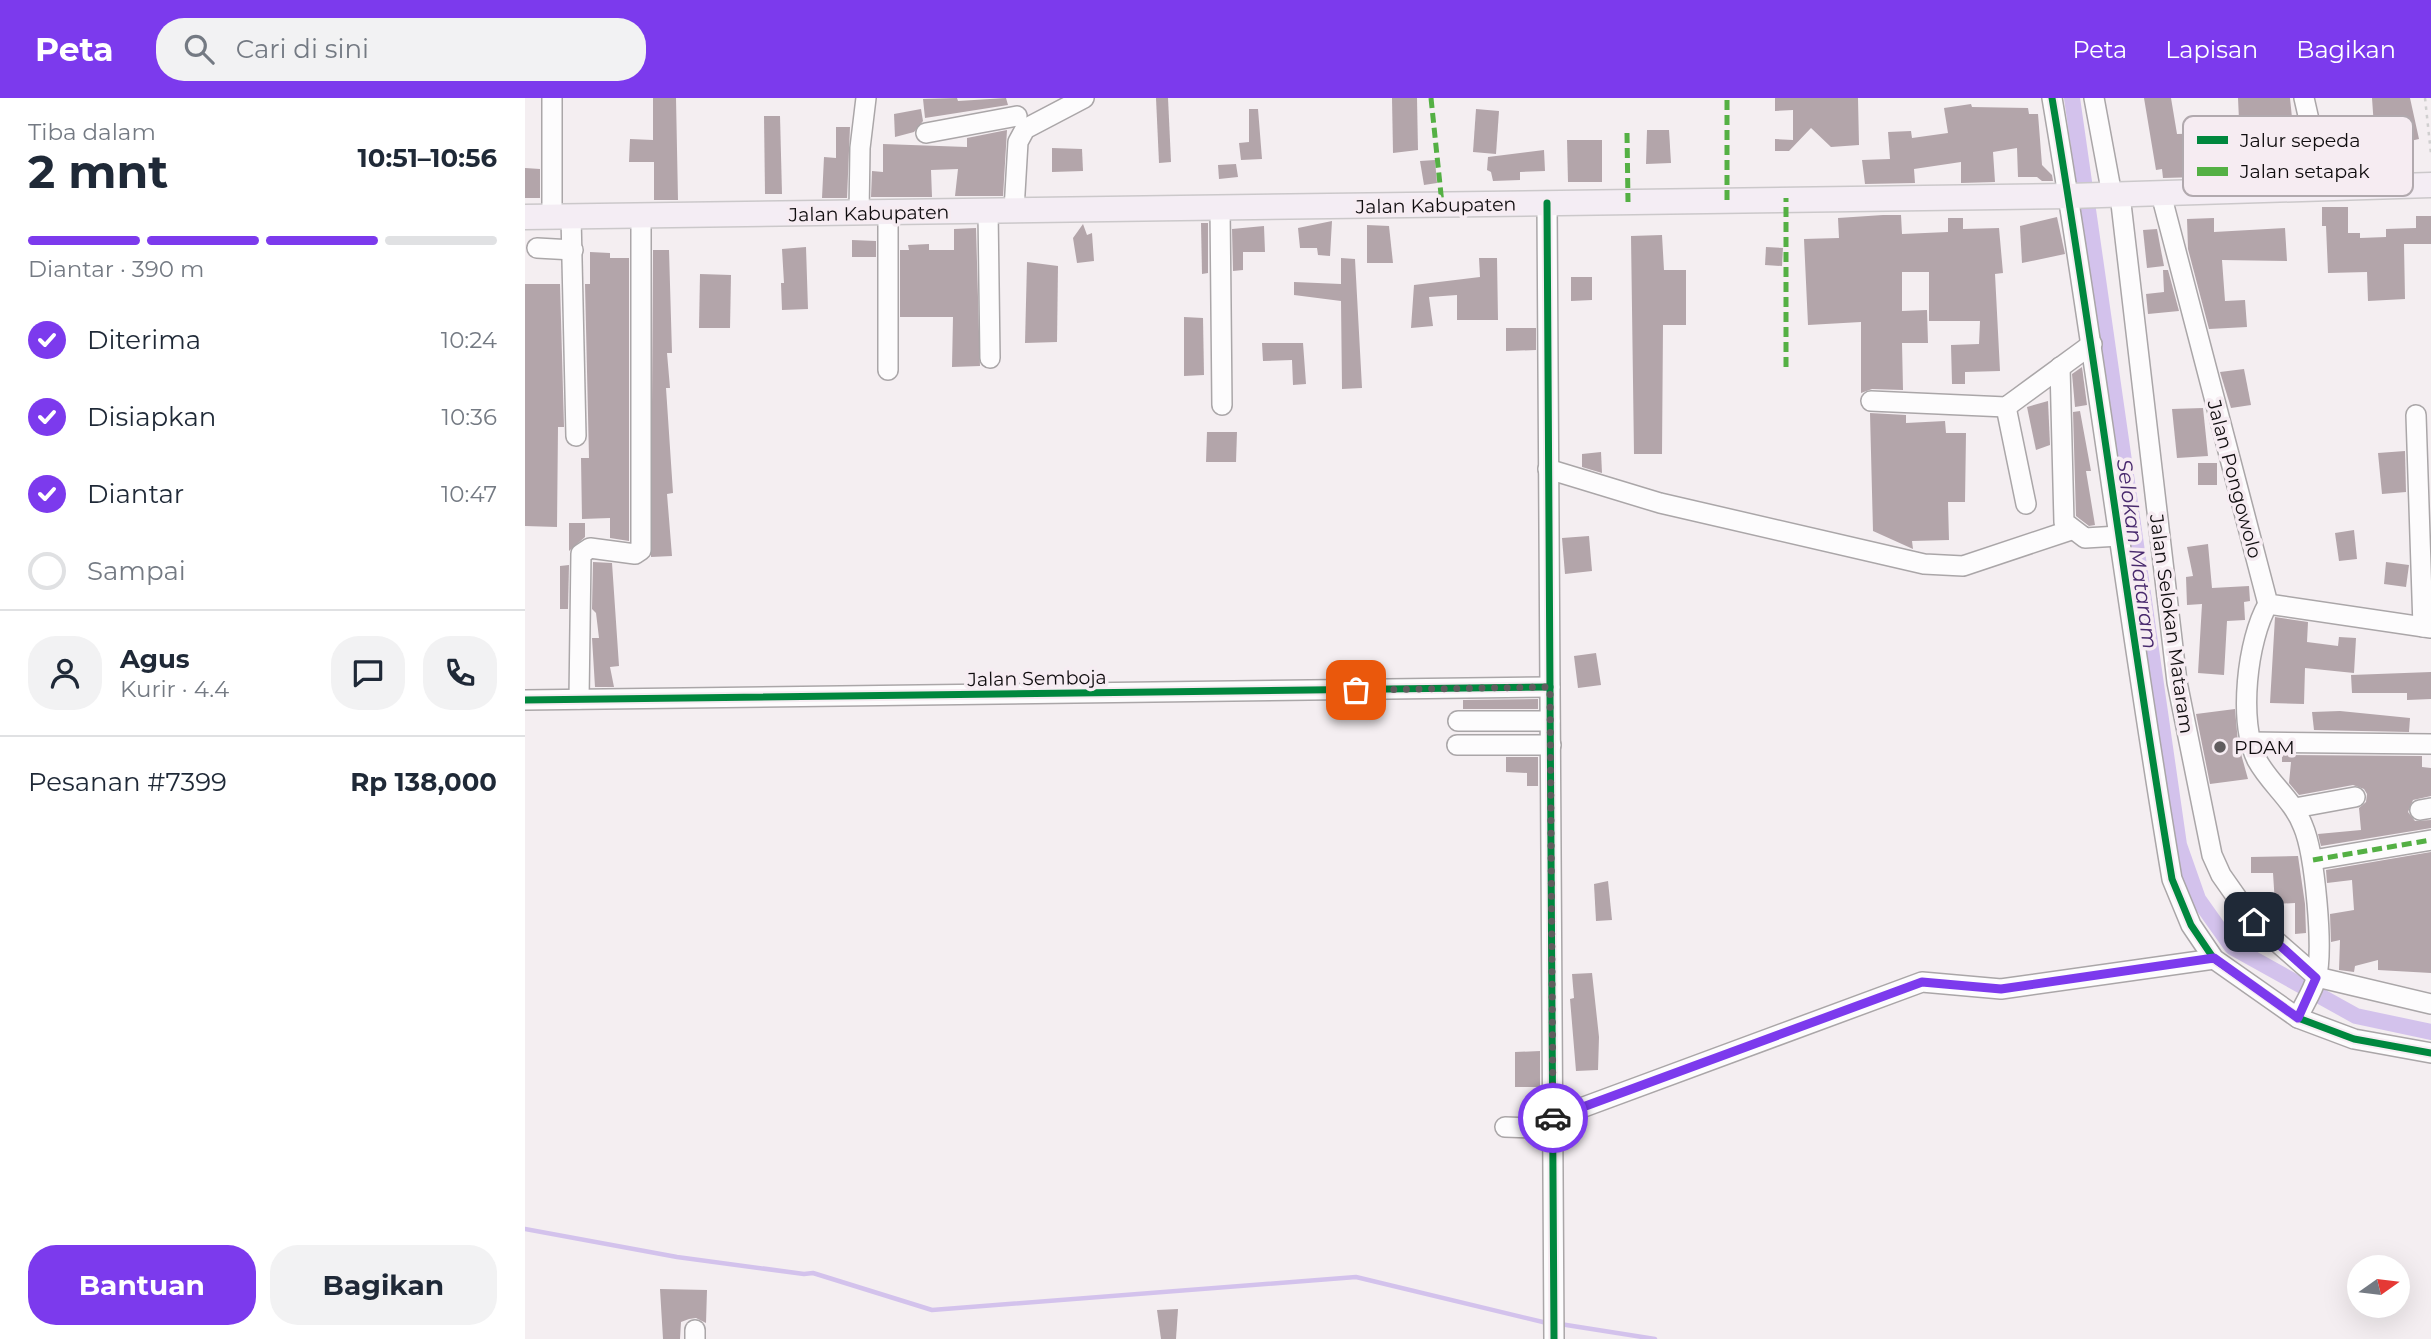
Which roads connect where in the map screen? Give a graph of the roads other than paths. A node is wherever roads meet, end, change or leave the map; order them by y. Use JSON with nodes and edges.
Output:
{"nodes":[{"id":1,"x":552,"y":98,"type":"edge"},
{"id":2,"x":866,"y":98,"type":"edge"},
{"id":3,"x":1084,"y":98,"type":"edge"},
{"id":4,"x":2052,"y":98,"type":"edge"},
{"id":5,"x":2094,"y":98,"type":"edge"},
{"id":6,"x":2304,"y":98,"type":"edge"},
{"id":7,"x":1018,"y":114,"type":"edge"},
{"id":8,"x":2308,"y":116,"type":"edge"},
{"id":9,"x":926,"y":133,"type":"dead end"},
{"id":10,"x":2431,"y":185,"type":"edge"},
{"id":11,"x":2413,"y":186,"type":"edge"},
{"id":12,"x":2183,"y":193,"type":"edge"},
{"id":13,"x":2161,"y":194,"type":"junction"},
{"id":14,"x":2114,"y":195,"type":"junction"},
{"id":15,"x":2072,"y":196,"type":"junction"},
{"id":16,"x":1547,"y":203,"type":"junction"},
{"id":17,"x":1220,"y":207,"type":"junction"},
{"id":18,"x":1014,"y":210,"type":"junction"},
{"id":19,"x":988,"y":211,"type":"junction"},
{"id":20,"x":859,"y":214,"type":"junction"},
{"id":21,"x":888,"y":214,"type":"junction"},
{"id":22,"x":561,"y":216,"type":"junction"},
{"id":23,"x":641,"y":216,"type":"junction"},
{"id":24,"x":525,"y":217,"type":"edge"},
{"id":25,"x":537,"y":248,"type":"dead end"},
{"id":26,"x":573,"y":250,"type":"junction"},
{"id":27,"x":2092,"y":344,"type":"junction"},
{"id":28,"x":990,"y":358,"type":"dead end"},
{"id":29,"x":2060,"y":367,"type":"junction"},
{"id":30,"x":888,"y":370,"type":"dead end"},
{"id":31,"x":1871,"y":401,"type":"dead end"},
{"id":32,"x":1222,"y":405,"type":"dead end"},
{"id":33,"x":2006,"y":407,"type":"junction"},
{"id":34,"x":2416,"y":415,"type":"dead end"},
{"id":35,"x":576,"y":436,"type":"dead end"},
{"id":36,"x":1548,"y":469,"type":"junction"},
{"id":37,"x":2025,"y":504,"type":"dead end"},
{"id":38,"x":2071,"y":530,"type":"junction"},
{"id":39,"x":2119,"y":536,"type":"junction"},
{"id":40,"x":2268,"y":604,"type":"junction"},
{"id":41,"x":2427,"y":628,"type":"edge"},
{"id":42,"x":1550,"y":687,"type":"junction"},
{"id":43,"x":579,"y":699,"type":"junction"},
{"id":44,"x":525,"y":700,"type":"edge"},
{"id":45,"x":1458,"y":721,"type":"dead end"},
{"id":46,"x":1551,"y":721,"type":"junction"},
{"id":47,"x":2250,"y":742,"type":"junction"},
{"id":48,"x":2431,"y":744,"type":"edge"},
{"id":49,"x":1457,"y":745,"type":"dead end"},
{"id":50,"x":1551,"y":745,"type":"junction"},
{"id":51,"x":2354,"y":797,"type":"dead end"},
{"id":52,"x":2295,"y":808,"type":"junction"},
{"id":53,"x":2431,"y":840,"type":"edge"},
{"id":54,"x":2313,"y":860,"type":"junction"},
{"id":55,"x":2214,"y":958,"type":"junction"},
{"id":56,"x":2314,"y":984,"type":"junction"},
{"id":57,"x":2431,"y":1004,"type":"edge"},
{"id":58,"x":2300,"y":1013,"type":"junction"},
{"id":59,"x":2431,"y":1053,"type":"edge"},
{"id":60,"x":1554,"y":1123,"type":"junction"},
{"id":61,"x":1505,"y":1127,"type":"dead end"},
{"id":62,"x":1554,"y":1339,"type":"edge"}],
"edges":[{"from":1,"to":22,"type":"street"},
{"from":2,"to":20,"type":"street"},
{"from":3,"to":7,"type":"street"},
{"from":4,"to":15,"type":"street"},
{"from":5,"to":14,"type":"street","name":"Jalan Selokan Mataram"},
{"from":6,"to":8,"type":"street"},
{"from":7,"to":9,"type":"street"},
{"from":7,"to":18,"type":"street"},
{"from":10,"to":11,"type":"main road","name":"Jalan Kabupaten"},
{"from":12,"to":13,"type":"main road","name":"Jalan Kabupaten"},
{"from":13,"to":14,"type":"main road","name":"Jalan Kabupaten"},
{"from":13,"to":40,"type":"street","name":"Jalan Pongowolo"},
{"from":14,"to":15,"type":"main road","name":"Jalan Kabupaten"},
{"from":14,"to":56,"type":"street","name":"Jalan Selokan Mataram"},
{"from":15,"to":16,"type":"main road","name":"Jalan Kabupaten"},
{"from":15,"to":27,"type":"street"},
{"from":16,"to":17,"type":"main road","name":"Jalan Kabupaten"},
{"from":16,"to":36,"type":"street"},
{"from":17,"to":18,"type":"main road","name":"Jalan Kabupaten"},
{"from":17,"to":32,"type":"street"},
{"from":18,"to":19,"type":"main road","name":"Jalan Kabupaten"},
{"from":19,"to":21,"type":"main road","name":"Jalan Kabupaten"},
{"from":19,"to":28,"type":"street"},
{"from":20,"to":21,"type":"main road","name":"Jalan Kabupaten"},
{"from":20,"to":23,"type":"main road","name":"Jalan Kabupaten"},
{"from":21,"to":30,"type":"street"},
{"from":22,"to":23,"type":"main road","name":"Jalan Kabupaten"},
{"from":22,"to":24,"type":"main road","name":"Jalan Kabupaten"},
{"from":22,"to":26,"type":"street"},
{"from":23,"to":43,"type":"street"},
{"from":25,"to":26,"type":"street"},
{"from":26,"to":35,"type":"street"},
{"from":27,"to":29,"type":"street"},
{"from":27,"to":39,"type":"street"},
{"from":29,"to":33,"type":"street"},
{"from":29,"to":38,"type":"street"},
{"from":31,"to":33,"type":"street"},
{"from":33,"to":37,"type":"street"},
{"from":34,"to":41,"type":"street"},
{"from":36,"to":38,"type":"street"},
{"from":36,"to":42,"type":"street"},
{"from":38,"to":39,"type":"street"},
{"from":39,"to":55,"type":"street"},
{"from":40,"to":41,"type":"street"},
{"from":40,"to":47,"type":"street"},
{"from":42,"to":43,"type":"street","name":"Jalan Semboja"},
{"from":42,"to":46,"type":"street"},
{"from":43,"to":44,"type":"street","name":"Jalan Semboja"},
{"from":45,"to":46,"type":"street"},
{"from":46,"to":50,"type":"street"},
{"from":47,"to":48,"type":"street"},
{"from":47,"to":52,"type":"street"},
{"from":49,"to":50,"type":"street"},
{"from":50,"to":60,"type":"street"},
{"from":51,"to":52,"type":"street"},
{"from":52,"to":54,"type":"street"},
{"from":53,"to":54,"type":"street"},
{"from":54,"to":56,"type":"street"},
{"from":55,"to":58,"type":"street"},
{"from":55,"to":60,"type":"street"},
{"from":56,"to":57,"type":"street","name":"Jalan Selokan Mataram"},
{"from":56,"to":58,"type":"street"},
{"from":58,"to":59,"type":"street"},
{"from":60,"to":61,"type":"street"},
{"from":60,"to":62,"type":"street"}]}
